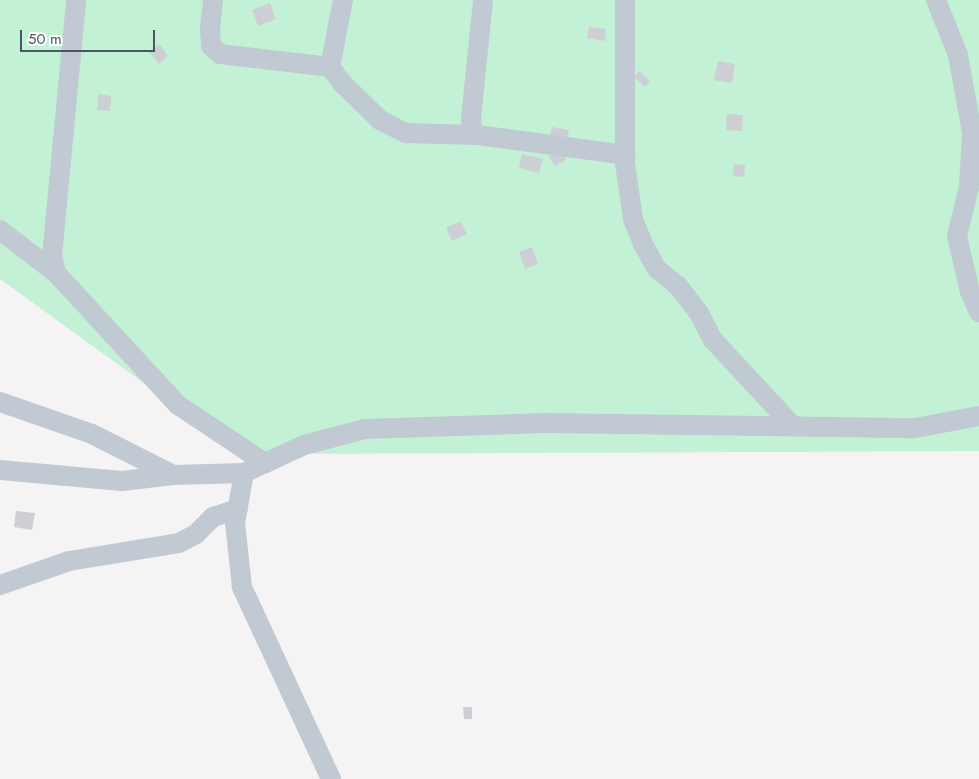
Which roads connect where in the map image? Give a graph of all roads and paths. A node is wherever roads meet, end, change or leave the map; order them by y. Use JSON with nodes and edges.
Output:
{"nodes":[{"id":1,"x":76,"y":0,"type":"edge"},
{"id":2,"x":213,"y":0,"type":"edge"},
{"id":3,"x":343,"y":0,"type":"edge"},
{"id":4,"x":483,"y":0,"type":"edge"},
{"id":5,"x":625,"y":0,"type":"edge"},
{"id":6,"x":936,"y":0,"type":"edge"},
{"id":7,"x":330,"y":67,"type":"junction"},
{"id":8,"x":477,"y":135,"type":"junction"},
{"id":9,"x":626,"y":155,"type":"junction"},
{"id":10,"x":0,"y":230,"type":"edge"},
{"id":11,"x":56,"y":273,"type":"junction"},
{"id":12,"x":979,"y":312,"type":"edge"},
{"id":13,"x":0,"y":402,"type":"edge"},
{"id":14,"x":979,"y":416,"type":"edge"},
{"id":15,"x":793,"y":426,"type":"junction"},
{"id":16,"x":265,"y":463,"type":"junction"},
{"id":17,"x":0,"y":470,"type":"edge"},
{"id":18,"x":244,"y":473,"type":"junction"},
{"id":19,"x":173,"y":475,"type":"junction"},
{"id":20,"x":238,"y":509,"type":"junction"},
{"id":21,"x":0,"y":585,"type":"edge"},
{"id":22,"x":331,"y":779,"type":"edge"}],
"edges":[{"from":1,"to":11,"type":"street"},
{"from":2,"to":7,"type":"street"},
{"from":3,"to":7,"type":"street"},
{"from":4,"to":8,"type":"street"},
{"from":5,"to":9,"type":"street"},
{"from":6,"to":12,"type":"street"},
{"from":7,"to":8,"type":"street"},
{"from":8,"to":9,"type":"street"},
{"from":9,"to":15,"type":"street"},
{"from":10,"to":11,"type":"street"},
{"from":11,"to":16,"type":"street"},
{"from":13,"to":19,"type":"street"},
{"from":14,"to":15,"type":"street"},
{"from":15,"to":16,"type":"street"},
{"from":16,"to":18,"type":"street"},
{"from":17,"to":19,"type":"street"},
{"from":18,"to":19,"type":"street"},
{"from":18,"to":20,"type":"street"},
{"from":20,"to":21,"type":"street"},
{"from":20,"to":22,"type":"street"}]}
